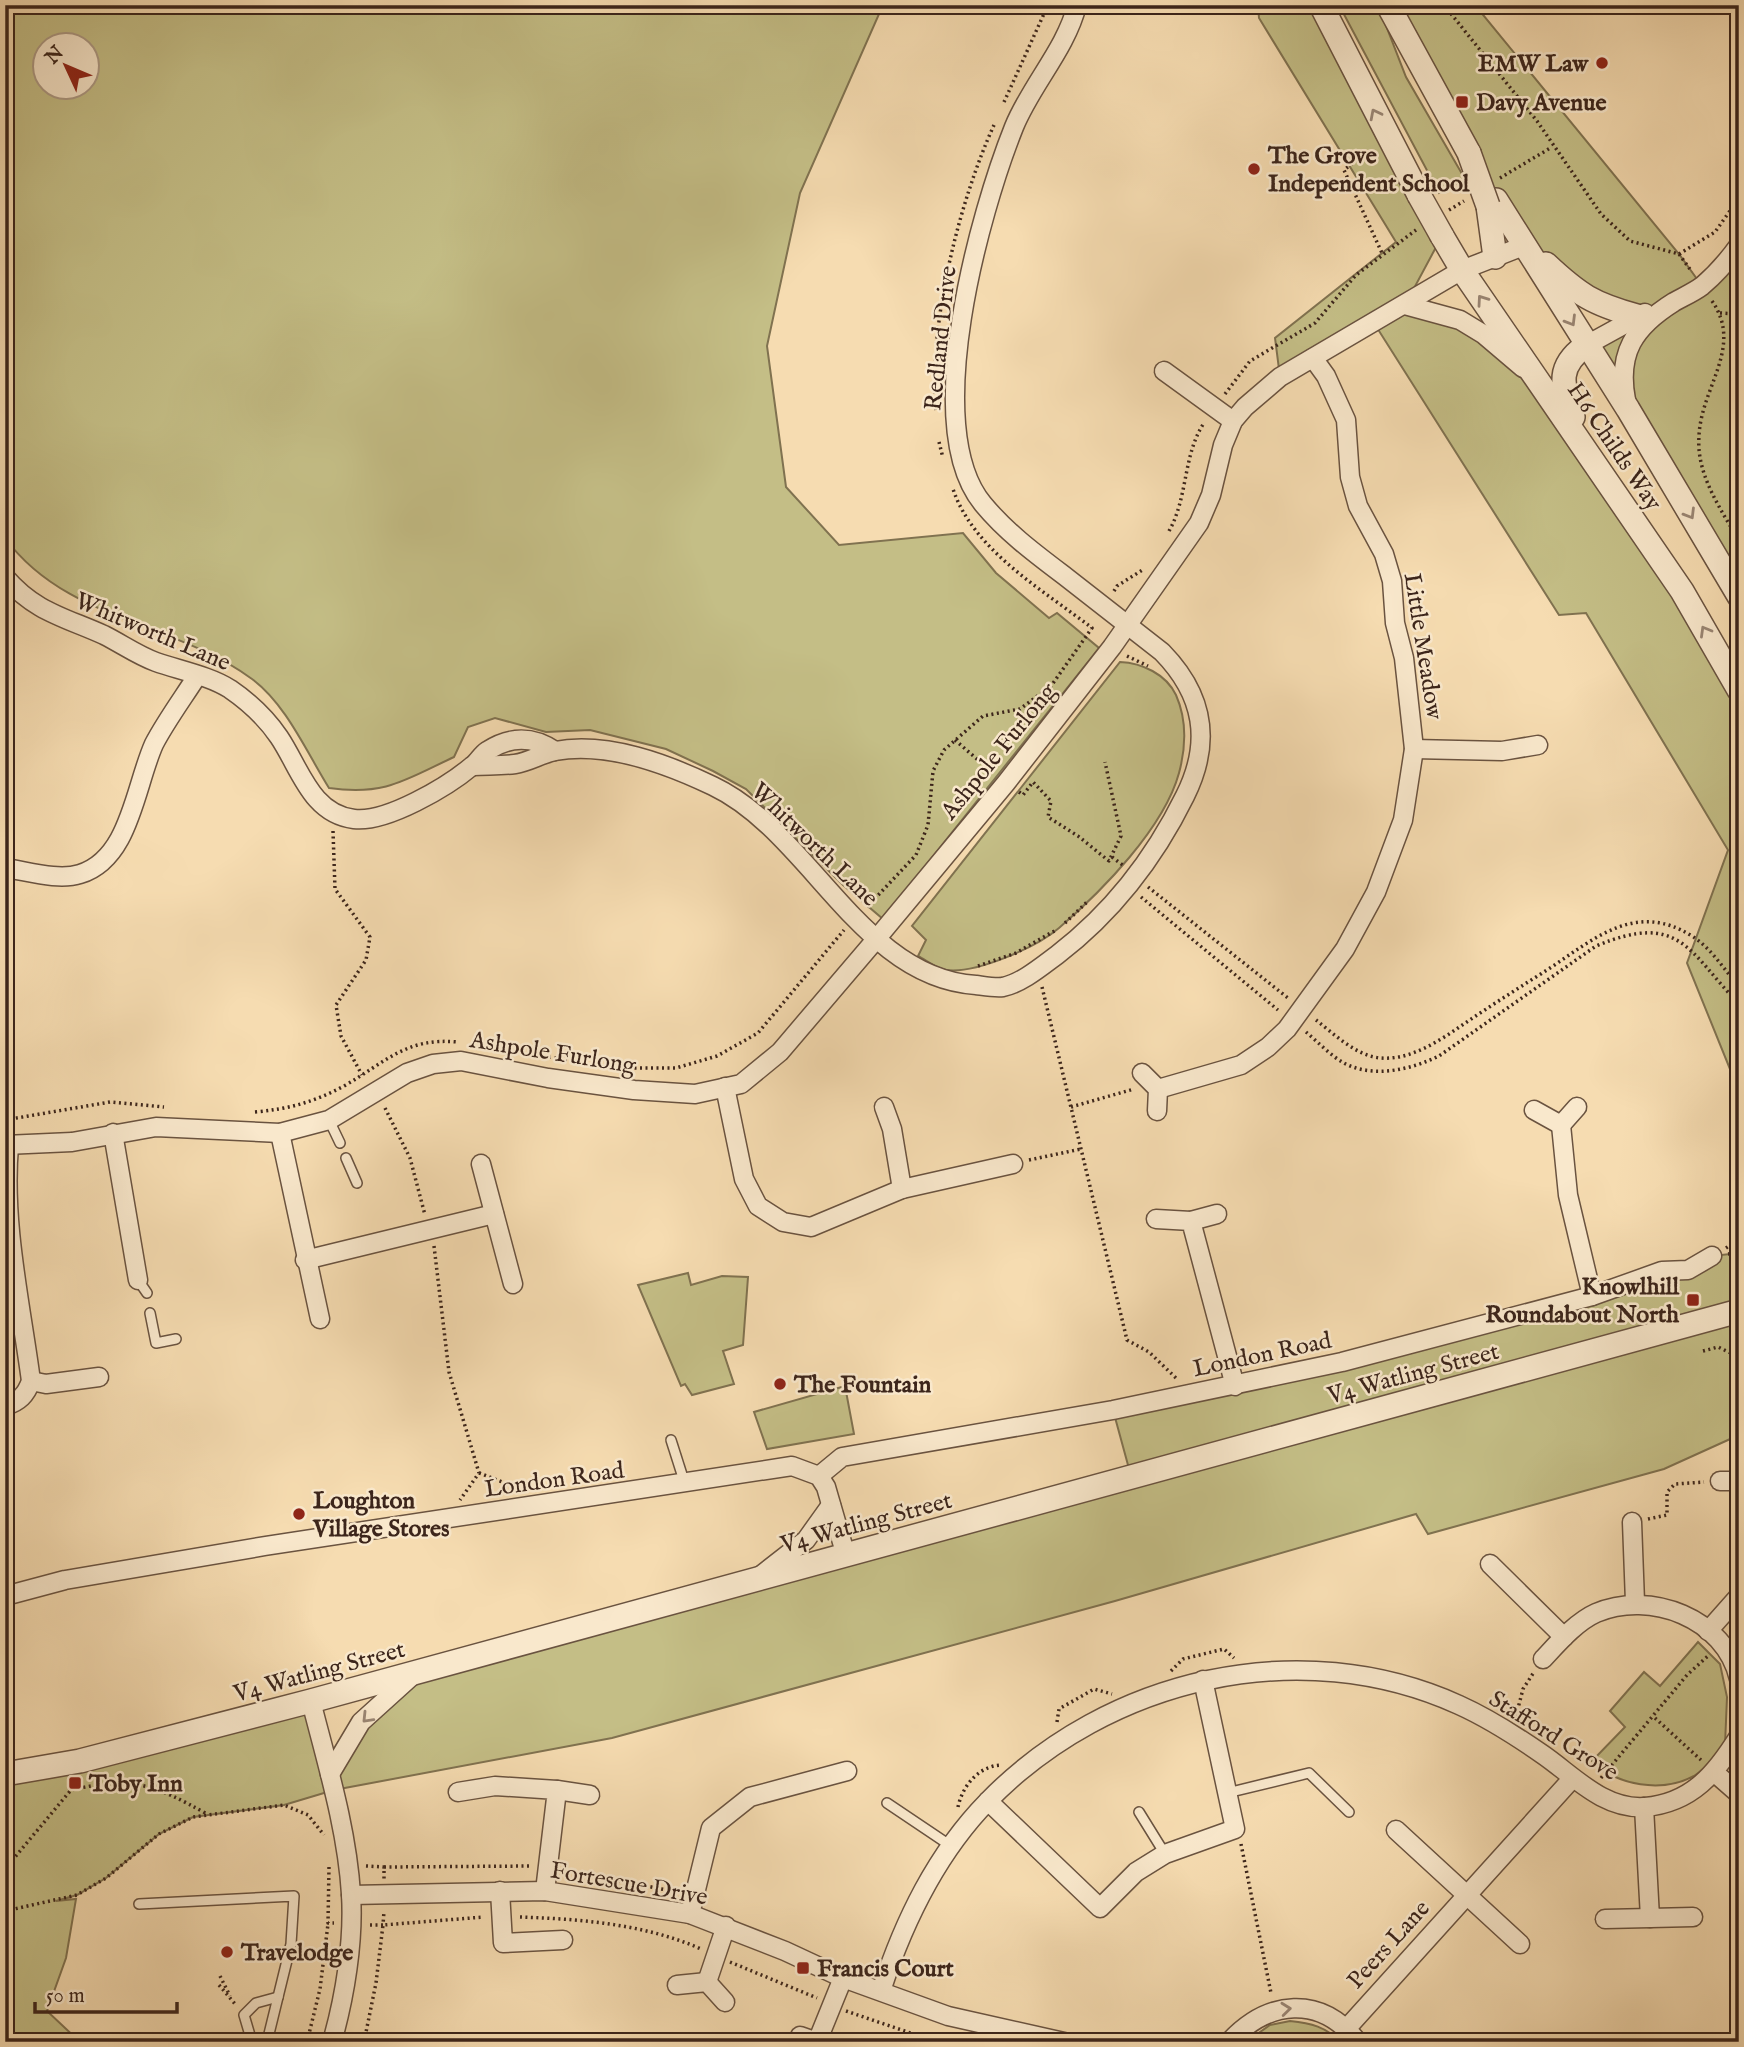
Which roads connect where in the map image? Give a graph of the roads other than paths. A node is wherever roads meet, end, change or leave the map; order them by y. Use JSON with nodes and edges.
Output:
{"nodes":[{"id":1,"x":1077,"y":5,"type":"edge"},
{"id":2,"x":1321,"y":5,"type":"edge"},
{"id":3,"x":1388,"y":5,"type":"edge"},
{"id":4,"x":1489,"y":195,"type":"junction"},
{"id":5,"x":1526,"y":245,"type":"junction"},
{"id":6,"x":1739,"y":245,"type":"edge"},
{"id":7,"x":1495,"y":257,"type":"junction"},
{"id":8,"x":1462,"y":270,"type":"junction"},
{"id":9,"x":1671,"y":304,"type":"junction"},
{"id":10,"x":1405,"y":305,"type":"junction"},
{"id":11,"x":1637,"y":316,"type":"junction"},
{"id":12,"x":1586,"y":346,"type":"junction"},
{"id":13,"x":1313,"y":358,"type":"junction"},
{"id":14,"x":1164,"y":371,"type":"dead end"},
{"id":15,"x":1541,"y":383,"type":"junction"},
{"id":16,"x":1628,"y":409,"type":"junction"},
{"id":17,"x":1233,"y":421,"type":"junction"},
{"id":18,"x":1582,"y":444,"type":"junction"},
{"id":19,"x":5,"y":577,"type":"edge"},
{"id":20,"x":1739,"y":596,"type":"edge"},
{"id":21,"x":1127,"y":625,"type":"junction"},
{"id":22,"x":197,"y":676,"type":"junction"},
{"id":23,"x":1739,"y":690,"type":"edge"},
{"id":24,"x":1538,"y":745,"type":"dead end"},
{"id":25,"x":1414,"y":749,"type":"junction"},
{"id":26,"x":555,"y":751,"type":"junction"},
{"id":27,"x":473,"y":766,"type":"junction"},
{"id":28,"x":5,"y":868,"type":"edge"},
{"id":29,"x":878,"y":937,"type":"junction"},
{"id":30,"x":725,"y":1087,"type":"junction"},
{"id":31,"x":884,"y":1107,"type":"dead end"},
{"id":32,"x":1577,"y":1107,"type":"dead end"},
{"id":33,"x":1534,"y":1110,"type":"dead end"},
{"id":34,"x":1157,"y":1111,"type":"dead end"},
{"id":35,"x":329,"y":1120,"type":"junction"},
{"id":36,"x":1561,"y":1125,"type":"junction"},
{"id":37,"x":113,"y":1133,"type":"junction"},
{"id":38,"x":279,"y":1133,"type":"junction"},
{"id":39,"x":340,"y":1143,"type":"dead end"},
{"id":40,"x":7,"y":1146,"type":"edge"},
{"id":41,"x":346,"y":1158,"type":"dead end"},
{"id":42,"x":481,"y":1164,"type":"dead end"},
{"id":43,"x":1013,"y":1164,"type":"road end"},
{"id":44,"x":357,"y":1183,"type":"dead end"},
{"id":45,"x":902,"y":1189,"type":"junction"},
{"id":46,"x":494,"y":1214,"type":"junction"},
{"id":47,"x":1217,"y":1214,"type":"dead end"},
{"id":48,"x":1156,"y":1219,"type":"dead end"},
{"id":49,"x":1191,"y":1221,"type":"junction"},
{"id":50,"x":9,"y":1238,"type":"edge"},
{"id":51,"x":1712,"y":1256,"type":"dead end"},
{"id":52,"x":305,"y":1260,"type":"junction"},
{"id":53,"x":513,"y":1284,"type":"dead end"},
{"id":54,"x":142,"y":1287,"type":"dead end"},
{"id":55,"x":1592,"y":1296,"type":"junction"},
{"id":56,"x":1739,"y":1311,"type":"edge"},
{"id":57,"x":150,"y":1313,"type":"dead end"},
{"id":58,"x":320,"y":1319,"type":"dead end"},
{"id":59,"x":176,"y":1339,"type":"dead end"},
{"id":60,"x":99,"y":1377,"type":"dead end"},
{"id":61,"x":31,"y":1381,"type":"junction"},
{"id":62,"x":1235,"y":1386,"type":"junction"},
{"id":63,"x":5,"y":1406,"type":"edge"},
{"id":64,"x":671,"y":1440,"type":"dead end"},
{"id":65,"x":819,"y":1476,"type":"junction"},
{"id":66,"x":1739,"y":1481,"type":"edge"},
{"id":67,"x":1720,"y":1482,"type":"road end"},
{"id":68,"x":685,"y":1484,"type":"junction"},
{"id":69,"x":831,"y":1505,"type":"junction"},
{"id":70,"x":1632,"y":1522,"type":"road end"},
{"id":71,"x":846,"y":1556,"type":"junction"},
{"id":72,"x":1490,"y":1564,"type":"dead end"},
{"id":73,"x":755,"y":1580,"type":"junction"},
{"id":74,"x":5,"y":1596,"type":"edge"},
{"id":75,"x":1739,"y":1596,"type":"edge"},
{"id":76,"x":1635,"y":1602,"type":"junction"},
{"id":77,"x":1708,"y":1631,"type":"junction"},
{"id":78,"x":1564,"y":1637,"type":"junction"},
{"id":79,"x":1543,"y":1659,"type":"road end"},
{"id":80,"x":415,"y":1672,"type":"junction"},
{"id":81,"x":1739,"y":1679,"type":"edge"},
{"id":82,"x":1203,"y":1681,"type":"junction"},
{"id":83,"x":311,"y":1701,"type":"junction"},
{"id":84,"x":1739,"y":1736,"type":"edge"},
{"id":85,"x":847,"y":1771,"type":"dead end"},
{"id":86,"x":330,"y":1773,"type":"junction"},
{"id":87,"x":1716,"y":1773,"type":"junction"},
{"id":88,"x":5,"y":1774,"type":"edge"},
{"id":89,"x":1571,"y":1780,"type":"junction"},
{"id":90,"x":557,"y":1790,"type":"junction"},
{"id":91,"x":458,"y":1792,"type":"dead end"},
{"id":92,"x":1227,"y":1793,"type":"junction"},
{"id":93,"x":1739,"y":1794,"type":"edge"},
{"id":94,"x":590,"y":1795,"type":"dead end"},
{"id":95,"x":988,"y":1801,"type":"junction"},
{"id":96,"x":887,"y":1803,"type":"dead end"},
{"id":97,"x":1644,"y":1807,"type":"junction"},
{"id":98,"x":1139,"y":1812,"type":"dead end"},
{"id":99,"x":1349,"y":1812,"type":"dead end"},
{"id":100,"x":1396,"y":1830,"type":"dead end"},
{"id":101,"x":945,"y":1842,"type":"junction"},
{"id":102,"x":1165,"y":1854,"type":"junction"},
{"id":103,"x":500,"y":1891,"type":"junction"},
{"id":104,"x":545,"y":1891,"type":"junction"},
{"id":105,"x":351,"y":1895,"type":"junction"},
{"id":106,"x":1467,"y":1895,"type":"junction"},
{"id":107,"x":139,"y":1904,"type":"dead end"},
{"id":108,"x":690,"y":1914,"type":"junction"},
{"id":109,"x":1693,"y":1917,"type":"dead end"},
{"id":110,"x":1650,"y":1918,"type":"junction"},
{"id":111,"x":1605,"y":1919,"type":"dead end"},
{"id":112,"x":726,"y":1926,"type":"junction"},
{"id":113,"x":563,"y":1940,"type":"dead end"},
{"id":114,"x":1520,"y":1944,"type":"dead end"},
{"id":115,"x":843,"y":1978,"type":"junction"},
{"id":116,"x":707,"y":1982,"type":"junction"},
{"id":117,"x":677,"y":1985,"type":"dead end"},
{"id":118,"x":881,"y":1991,"type":"junction"},
{"id":119,"x":278,"y":1997,"type":"junction"},
{"id":120,"x":725,"y":2002,"type":"dead end"},
{"id":121,"x":1352,"y":2035,"type":"edge"},
{"id":122,"x":800,"y":2036,"type":"dead end"},
{"id":123,"x":1011,"y":2037,"type":"edge"},
{"id":124,"x":252,"y":2042,"type":"edge"},
{"id":125,"x":267,"y":2042,"type":"edge"},
{"id":126,"x":332,"y":2042,"type":"edge"},
{"id":127,"x":1064,"y":2042,"type":"edge"},
{"id":128,"x":1229,"y":2042,"type":"edge"}],
"edges":[{"from":1,"to":21,"type":"street","name":"Redland Drive"},
{"from":8,"to":2,"type":"street","name":"H6 Childs Way","one_way":true,"bridge":true},
{"from":3,"to":4,"type":"street","name":"H6 Childs Way","bridge":true},
{"from":4,"to":5,"type":"street","name":"H6 Childs Way"},
{"from":4,"to":7,"type":"street"},
{"from":5,"to":7,"type":"street","name":"Ashpole Furlong"},
{"from":5,"to":11,"type":"street"},
{"from":5,"to":12,"type":"street","name":"H6 Childs Way","one_way":true},
{"from":6,"to":9,"type":"street"},
{"from":7,"to":8,"type":"street","name":"Ashpole Furlong"},
{"from":8,"to":10,"type":"street","name":"Ashpole Furlong"},
{"from":15,"to":8,"type":"street","name":"H6 Childs Way","one_way":true},
{"from":9,"to":11,"type":"street"},
{"from":9,"to":16,"type":"street"},
{"from":10,"to":13,"type":"street","name":"Ashpole Furlong"},
{"from":10,"to":15,"type":"street"},
{"from":11,"to":12,"type":"street"},
{"from":12,"to":16,"type":"street","name":"H6 Childs Way"},
{"from":12,"to":18,"type":"street"},
{"from":13,"to":17,"type":"street","name":"Ashpole Furlong"},
{"from":13,"to":25,"type":"street","name":"Little Meadow"},
{"from":14,"to":17,"type":"street"},
{"from":15,"to":18,"type":"street","name":"H6 Childs Way"},
{"from":16,"to":20,"type":"street","name":"H6 Childs Way","one_way":true},
{"from":17,"to":21,"type":"street","name":"Ashpole Furlong"},
{"from":23,"to":18,"type":"street","name":"H6 Childs Way","one_way":true},
{"from":19,"to":22,"type":"street","name":"Whitworth Lane"},
{"from":21,"to":29,"type":"street","name":"Ashpole Furlong"},
{"from":21,"to":29,"type":"street"},
{"from":22,"to":27,"type":"street","name":"Whitworth Lane"},
{"from":22,"to":28,"type":"street"},
{"from":24,"to":25,"type":"street","name":"Little Meadow"},
{"from":25,"to":34,"type":"street","name":"Little Meadow"},
{"from":26,"to":27,"type":"street","name":"Whitworth Lane"},
{"from":26,"to":27,"type":"street","name":"Whitworth Lane"},
{"from":26,"to":29,"type":"street","name":"Whitworth Lane"},
{"from":29,"to":30,"type":"street","name":"Ashpole Furlong"},
{"from":30,"to":35,"type":"street","name":"Ashpole Furlong"},
{"from":30,"to":45,"type":"street"},
{"from":31,"to":45,"type":"street"},
{"from":32,"to":36,"type":"street"},
{"from":33,"to":36,"type":"street"},
{"from":35,"to":38,"type":"street","name":"Ashpole Furlong"},
{"from":35,"to":39,"type":"lane"},
{"from":36,"to":55,"type":"street"},
{"from":37,"to":38,"type":"street","name":"Ashpole Furlong"},
{"from":37,"to":40,"type":"street","name":"Ashpole Furlong"},
{"from":37,"to":54,"type":"street"},
{"from":38,"to":52,"type":"street"},
{"from":40,"to":50,"type":"street"},
{"from":41,"to":44,"type":"lane"},
{"from":42,"to":46,"type":"street"},
{"from":43,"to":45,"type":"street"},
{"from":46,"to":52,"type":"street"},
{"from":46,"to":53,"type":"street"},
{"from":47,"to":49,"type":"street"},
{"from":48,"to":49,"type":"street"},
{"from":49,"to":62,"type":"street"},
{"from":50,"to":61,"type":"street"},
{"from":51,"to":55,"type":"street","name":"London Road"},
{"from":52,"to":58,"type":"street"},
{"from":55,"to":62,"type":"street","name":"London Road"},
{"from":56,"to":71,"type":"street","name":"V4 Watling Street"},
{"from":57,"to":59,"type":"lane"},
{"from":60,"to":61,"type":"street"},
{"from":61,"to":63,"type":"street"},
{"from":62,"to":65,"type":"street","name":"London Road"},
{"from":64,"to":68,"type":"lane"},
{"from":65,"to":68,"type":"street","name":"London Road"},
{"from":65,"to":69,"type":"street"},
{"from":66,"to":67,"type":"street"},
{"from":68,"to":74,"type":"street","name":"London Road"},
{"from":69,"to":71,"type":"street"},
{"from":69,"to":73,"type":"street"},
{"from":70,"to":76,"type":"street"},
{"from":71,"to":73,"type":"street","name":"V4 Watling Street"},
{"from":72,"to":78,"type":"street"},
{"from":73,"to":80,"type":"street","name":"V4 Watling Street"},
{"from":75,"to":77,"type":"street"},
{"from":76,"to":77,"type":"street"},
{"from":76,"to":78,"type":"street"},
{"from":77,"to":81,"type":"street"},
{"from":78,"to":79,"type":"street"},
{"from":80,"to":83,"type":"street","name":"V4 Watling Street"},
{"from":80,"to":86,"type":"street","one_way":true},
{"from":82,"to":89,"type":"street","name":"Stafford Grove"},
{"from":82,"to":92,"type":"street"},
{"from":82,"to":95,"type":"street","name":"Stafford Grove"},
{"from":83,"to":86,"type":"street"},
{"from":83,"to":88,"type":"street","name":"V4 Watling Street"},
{"from":84,"to":87,"type":"street","name":"Stafford Grove"},
{"from":85,"to":108,"type":"street"},
{"from":86,"to":105,"type":"street"},
{"from":87,"to":93,"type":"street"},
{"from":87,"to":97,"type":"street","name":"Stafford Grove"},
{"from":89,"to":97,"type":"street","name":"Stafford Grove"},
{"from":89,"to":106,"type":"street","name":"Peers Lane"},
{"from":90,"to":91,"type":"street"},
{"from":90,"to":94,"type":"street"},
{"from":90,"to":104,"type":"street"},
{"from":92,"to":99,"type":"lane"},
{"from":92,"to":102,"type":"street"},
{"from":95,"to":101,"type":"street","name":"Stafford Grove"},
{"from":95,"to":102,"type":"street"},
{"from":96,"to":101,"type":"lane"},
{"from":97,"to":110,"type":"street"},
{"from":98,"to":102,"type":"lane"},
{"from":100,"to":106,"type":"street","name":"Peers Lane"},
{"from":101,"to":118,"type":"street","name":"Stafford Grove"},
{"from":103,"to":104,"type":"street","name":"Fortescue Drive"},
{"from":103,"to":105,"type":"street","name":"Fortescue Drive"},
{"from":103,"to":113,"type":"street"},
{"from":104,"to":108,"type":"street","name":"Fortescue Drive"},
{"from":105,"to":126,"type":"street"},
{"from":106,"to":114,"type":"street","name":"Peers Lane"},
{"from":106,"to":121,"type":"street","name":"Peers Lane"},
{"from":107,"to":119,"type":"lane"},
{"from":108,"to":112,"type":"street","name":"Fortescue Drive"},
{"from":109,"to":110,"type":"street"},
{"from":110,"to":111,"type":"street"},
{"from":112,"to":115,"type":"street","name":"Fortescue Drive"},
{"from":112,"to":116,"type":"street"},
{"from":115,"to":118,"type":"street","name":"Fortescue Drive"},
{"from":115,"to":122,"type":"street"},
{"from":116,"to":117,"type":"street"},
{"from":116,"to":120,"type":"street"},
{"from":118,"to":123,"type":"street","name":"Fortescue Drive"},
{"from":119,"to":124,"type":"lane"},
{"from":119,"to":125,"type":"lane"},
{"from":128,"to":121,"type":"street","one_way":true},
{"from":123,"to":127,"type":"street","name":"Fortescue Drive"}]}
